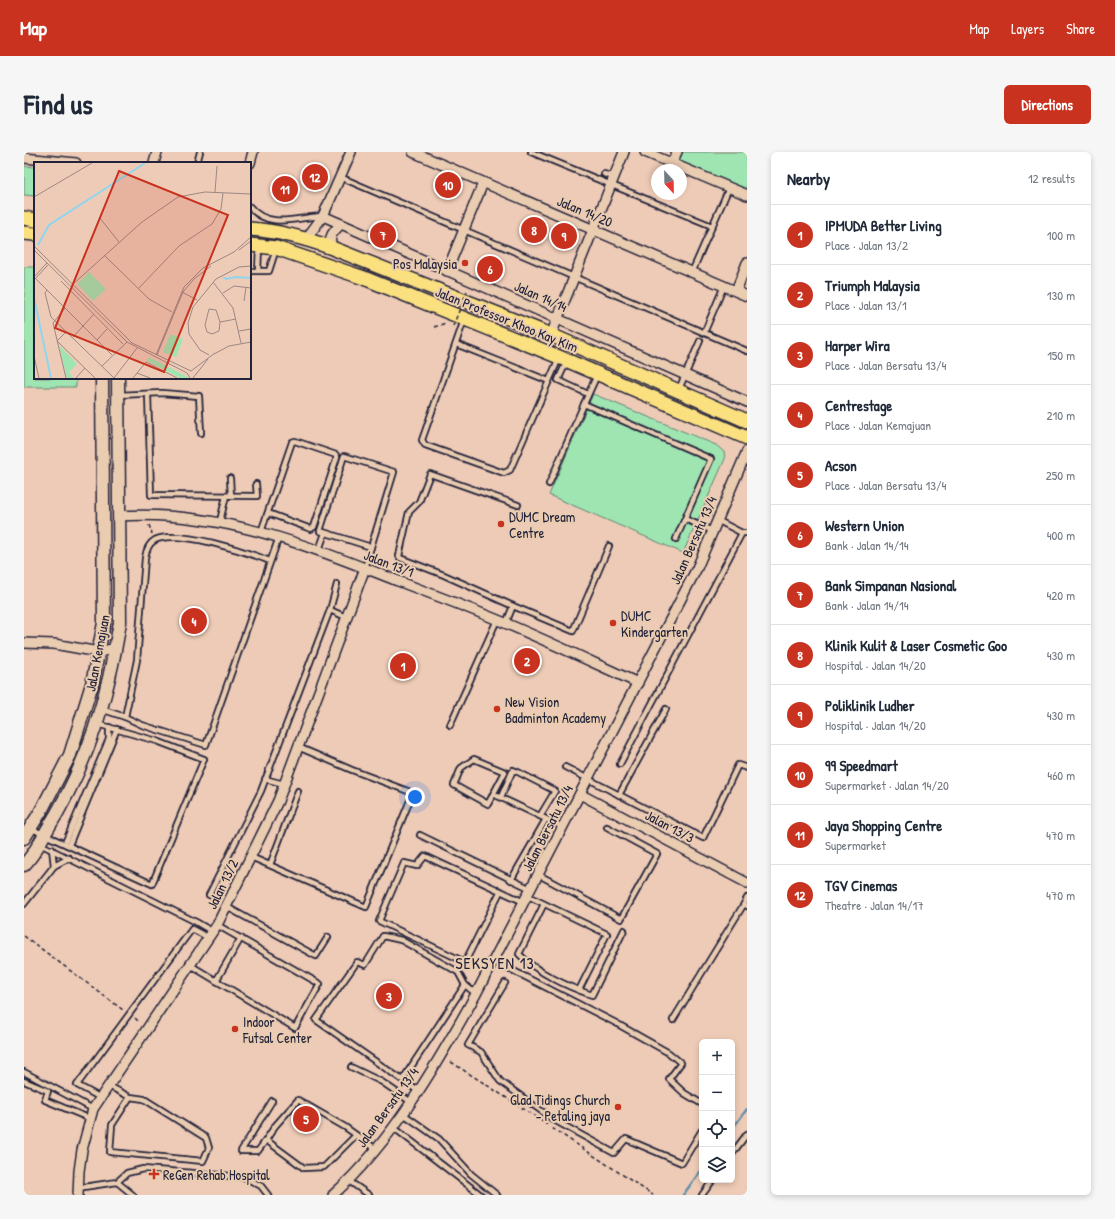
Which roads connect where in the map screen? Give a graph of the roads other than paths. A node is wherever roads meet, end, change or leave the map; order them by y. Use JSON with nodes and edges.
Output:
{"nodes":[{"id":1,"x":200,"y":152,"type":"edge"},
{"id":2,"x":253,"y":152,"type":"edge"},
{"id":3,"x":351,"y":152,"type":"edge"},
{"id":4,"x":413,"y":152,"type":"edge"},
{"id":5,"x":531,"y":152,"type":"edge"},
{"id":6,"x":624,"y":152,"type":"edge"},
{"id":7,"x":645,"y":152,"type":"edge"},
{"id":8,"x":677,"y":152,"type":"edge"},
{"id":9,"x":24,"y":158,"type":"edge"},
{"id":10,"x":66,"y":162,"type":"edge"},
{"id":11,"x":197,"y":162,"type":"edge"},
{"id":12,"x":250,"y":162,"type":"edge"},
{"id":13,"x":672,"y":163,"type":"junction"},
{"id":14,"x":604,"y":174,"type":"dead end"},
{"id":15,"x":340,"y":177,"type":"junction"},
{"id":16,"x":613,"y":181,"type":"junction"},
{"id":17,"x":483,"y":183,"type":"junction"},
{"id":18,"x":729,"y":188,"type":"junction"},
{"id":19,"x":747,"y":195,"type":"edge"},
{"id":20,"x":251,"y":209,"type":"edge"},
{"id":21,"x":24,"y":216,"type":"edge"},
{"id":22,"x":323,"y":216,"type":"junction"},
{"id":23,"x":34,"y":220,"type":"edge"},
{"id":24,"x":341,"y":224,"type":"junction"},
{"id":25,"x":712,"y":226,"type":"junction"},
{"id":26,"x":251,"y":229,"type":"edge"},
{"id":27,"x":464,"y":230,"type":"junction"},
{"id":28,"x":593,"y":230,"type":"junction"},
{"id":29,"x":24,"y":233,"type":"edge"},
{"id":30,"x":34,"y":234,"type":"edge"},
{"id":31,"x":306,"y":239,"type":"junction"},
{"id":32,"x":255,"y":246,"type":"edge"},
{"id":33,"x":276,"y":248,"type":"junction"},
{"id":34,"x":332,"y":248,"type":"junction"},
{"id":35,"x":747,"y":263,"type":"edge"},
{"id":36,"x":251,"y":271,"type":"edge"},
{"id":37,"x":258,"y":271,"type":"junction"},
{"id":38,"x":447,"y":271,"type":"junction"},
{"id":39,"x":692,"y":272,"type":"junction"},
{"id":40,"x":575,"y":277,"type":"junction"},
{"id":41,"x":724,"y":286,"type":"junction"},
{"id":42,"x":736,"y":291,"type":"junction"},
{"id":43,"x":747,"y":296,"type":"edge"},
{"id":44,"x":465,"y":318,"type":"junction"},
{"id":45,"x":558,"y":319,"type":"junction"},
{"id":46,"x":704,"y":332,"type":"junction"},
{"id":47,"x":552,"y":335,"type":"junction"},
{"id":48,"x":700,"y":341,"type":"dead end"},
{"id":49,"x":456,"y":344,"type":"junction"},
{"id":50,"x":747,"y":351,"type":"edge"},
{"id":51,"x":563,"y":359,"type":"junction"},
{"id":52,"x":597,"y":373,"type":"junction"},
{"id":53,"x":686,"y":375,"type":"junction"},
{"id":54,"x":102,"y":379,"type":"edge"},
{"id":55,"x":118,"y":379,"type":"edge"},
{"id":56,"x":549,"y":381,"type":"junction"},
{"id":57,"x":678,"y":391,"type":"junction"},
{"id":58,"x":148,"y":394,"type":"junction"},
{"id":59,"x":588,"y":394,"type":"junction"},
{"id":60,"x":118,"y":395,"type":"junction"},
{"id":61,"x":747,"y":402,"type":"edge"},
{"id":62,"x":584,"y":404,"type":"junction"},
{"id":63,"x":747,"y":421,"type":"edge"},
{"id":64,"x":201,"y":433,"type":"dead end"},
{"id":65,"x":747,"y":438,"type":"edge"},
{"id":66,"x":747,"y":451,"type":"edge"},
{"id":67,"x":230,"y":478,"type":"dead end"},
{"id":68,"x":256,"y":484,"type":"dead end"},
{"id":69,"x":550,"y":484,"type":"dead end"},
{"id":70,"x":228,"y":496,"type":"junction"},
{"id":71,"x":518,"y":505,"type":"dead end"},
{"id":72,"x":268,"y":513,"type":"junction"},
{"id":73,"x":118,"y":516,"type":"junction"},
{"id":74,"x":685,"y":519,"type":"junction"},
{"id":75,"x":718,"y":520,"type":"junction"},
{"id":76,"x":220,"y":521,"type":"junction"},
{"id":77,"x":713,"y":531,"type":"junction"},
{"id":78,"x":261,"y":532,"type":"junction"},
{"id":79,"x":325,"y":533,"type":"junction"},
{"id":80,"x":745,"y":533,"type":"edge"},
{"id":81,"x":279,"y":537,"type":"junction"},
{"id":82,"x":676,"y":539,"type":"dead end"},
{"id":83,"x":609,"y":546,"type":"dead end"},
{"id":84,"x":371,"y":547,"type":"junction"},
{"id":85,"x":320,"y":550,"type":"junction"},
{"id":86,"x":270,"y":561,"type":"junction"},
{"id":87,"x":365,"y":568,"type":"junction"},
{"id":88,"x":337,"y":584,"type":"dead end"},
{"id":89,"x":513,"y":606,"type":"junction"},
{"id":90,"x":330,"y":610,"type":"junction"},
{"id":91,"x":346,"y":617,"type":"junction"},
{"id":92,"x":501,"y":622,"type":"junction"},
{"id":93,"x":24,"y":643,"type":"edge"},
{"id":94,"x":116,"y":648,"type":"junction"},
{"id":95,"x":99,"y":652,"type":"junction"},
{"id":96,"x":638,"y":682,"type":"junction"},
{"id":97,"x":101,"y":709,"type":"junction"},
{"id":98,"x":666,"y":709,"type":"dead end"},
{"id":99,"x":124,"y":717,"type":"junction"},
{"id":100,"x":96,"y":723,"type":"junction"},
{"id":101,"x":450,"y":725,"type":"dead end"},
{"id":102,"x":109,"y":727,"type":"junction"},
{"id":103,"x":117,"y":729,"type":"junction"},
{"id":104,"x":298,"y":747,"type":"junction"},
{"id":105,"x":620,"y":764,"type":"dead end"},
{"id":106,"x":565,"y":767,"type":"dead end"},
{"id":107,"x":747,"y":768,"type":"edge"},
{"id":108,"x":265,"y":779,"type":"junction"},
{"id":109,"x":588,"y":779,"type":"junction"},
{"id":110,"x":284,"y":784,"type":"junction"},
{"id":111,"x":298,"y":791,"type":"dead end"},
{"id":112,"x":493,"y":794,"type":"junction"},
{"id":113,"x":580,"y":794,"type":"junction"},
{"id":114,"x":619,"y":794,"type":"junction"},
{"id":115,"x":501,"y":797,"type":"junction"},
{"id":116,"x":540,"y":816,"type":"junction"},
{"id":117,"x":546,"y":819,"type":"junction"},
{"id":118,"x":563,"y":827,"type":"junction"},
{"id":119,"x":607,"y":827,"type":"dead end"},
{"id":120,"x":27,"y":833,"type":"edge"},
{"id":121,"x":420,"y":835,"type":"dead end"},
{"id":122,"x":42,"y":839,"type":"junction"},
{"id":123,"x":67,"y":844,"type":"junction"},
{"id":124,"x":52,"y":849,"type":"junction"},
{"id":125,"x":251,"y":857,"type":"junction"},
{"id":126,"x":69,"y":858,"type":"junction"},
{"id":127,"x":24,"y":865,"type":"edge"},
{"id":128,"x":270,"y":865,"type":"junction"},
{"id":129,"x":54,"y":866,"type":"junction"},
{"id":130,"x":539,"y":875,"type":"junction"},
{"id":131,"x":511,"y":880,"type":"junction"},
{"id":132,"x":747,"y":884,"type":"edge"},
{"id":133,"x":500,"y":892,"type":"junction"},
{"id":134,"x":209,"y":895,"type":"dead end"},
{"id":135,"x":528,"y":896,"type":"junction"},
{"id":136,"x":747,"y":898,"type":"edge"},
{"id":137,"x":24,"y":904,"type":"edge"},
{"id":138,"x":544,"y":904,"type":"junction"},
{"id":139,"x":746,"y":905,"type":"edge"},
{"id":140,"x":227,"y":907,"type":"junction"},
{"id":141,"x":624,"y":930,"type":"dead end"},
{"id":142,"x":213,"y":932,"type":"junction"},
{"id":143,"x":328,"y":937,"type":"dead end"},
{"id":144,"x":241,"y":938,"type":"junction"},
{"id":145,"x":494,"y":961,"type":"junction"},
{"id":146,"x":190,"y":965,"type":"junction"},
{"id":147,"x":216,"y":981,"type":"junction"},
{"id":148,"x":505,"y":983,"type":"dead end"},
{"id":149,"x":465,"y":985,"type":"junction"},
{"id":150,"x":579,"y":990,"type":"junction"},
{"id":151,"x":476,"y":994,"type":"junction"},
{"id":152,"x":673,"y":1020,"type":"dead end"},
{"id":153,"x":351,"y":1067,"type":"dead end"},
{"id":154,"x":24,"y":1072,"type":"edge"},
{"id":155,"x":403,"y":1080,"type":"junction"},
{"id":156,"x":24,"y":1081,"type":"edge"},
{"id":157,"x":109,"y":1086,"type":"junction"},
{"id":158,"x":418,"y":1091,"type":"junction"},
{"id":159,"x":130,"y":1097,"type":"junction"},
{"id":160,"x":101,"y":1098,"type":"junction"},
{"id":161,"x":272,"y":1101,"type":"dead end"},
{"id":162,"x":411,"y":1102,"type":"junction"},
{"id":163,"x":699,"y":1102,"type":"edge"},
{"id":164,"x":93,"y":1109,"type":"junction"},
{"id":165,"x":402,"y":1113,"type":"junction"},
{"id":166,"x":91,"y":1119,"type":"junction"},
{"id":167,"x":393,"y":1127,"type":"junction"},
{"id":168,"x":747,"y":1134,"type":"edge"},
{"id":169,"x":356,"y":1135,"type":"junction"},
{"id":170,"x":699,"y":1135,"type":"edge"},
{"id":171,"x":266,"y":1140,"type":"junction"},
{"id":172,"x":376,"y":1149,"type":"junction"},
{"id":173,"x":735,"y":1150,"type":"edge"},
{"id":174,"x":349,"y":1181,"type":"junction"},
{"id":175,"x":117,"y":1182,"type":"junction"},
{"id":176,"x":711,"y":1183,"type":"edge"},
{"id":177,"x":77,"y":1192,"type":"edge"},
{"id":178,"x":133,"y":1195,"type":"edge"},
{"id":179,"x":268,"y":1195,"type":"edge"},
{"id":180,"x":333,"y":1195,"type":"edge"},
{"id":181,"x":369,"y":1195,"type":"edge"},
{"id":182,"x":481,"y":1195,"type":"edge"},
{"id":183,"x":497,"y":1195,"type":"edge"},
{"id":184,"x":702,"y":1195,"type":"edge"}],
"edges":[{"from":1,"to":11,"type":"lane"},
{"from":2,"to":12,"type":"street"},
{"from":3,"to":15,"type":"street"},
{"from":4,"to":17,"type":"street","name":"Jalan 14/20"},
{"from":5,"to":16,"type":"lane"},
{"from":6,"to":16,"type":"street"},
{"from":7,"to":13,"type":"street"},
{"from":8,"to":13,"type":"street"},
{"from":9,"to":10,"type":"street"},
{"from":13,"to":18,"type":"street"},
{"from":14,"to":16,"type":"lane"},
{"from":15,"to":22,"type":"street"},
{"from":15,"to":27,"type":"lane"},
{"from":16,"to":25,"type":"lane"},
{"from":16,"to":28,"type":"street"},
{"from":17,"to":27,"type":"street"},
{"from":17,"to":28,"type":"street","name":"Jalan 14/20"},
{"from":18,"to":19,"type":"street"},
{"from":18,"to":25,"type":"lane"},
{"from":20,"to":22,"type":"lane"},
{"from":21,"to":23,"type":"main road"},
{"from":22,"to":24,"type":"street","name":"Jalan 14/14"},
{"from":22,"to":31,"type":"street"},
{"from":24,"to":34,"type":"street"},
{"from":24,"to":38,"type":"street","name":"Jalan 14/14"},
{"from":25,"to":39,"type":"lane"},
{"from":26,"to":31,"type":"main road","name":"Jalan Professor Khoo Kay Kim"},
{"from":27,"to":38,"type":"street"},
{"from":27,"to":40,"type":"lane"},
{"from":28,"to":39,"type":"street","name":"Jalan 14/20"},
{"from":28,"to":40,"type":"street"},
{"from":29,"to":30,"type":"main road"},
{"from":31,"to":34,"type":"main road","name":"Jalan Professor Khoo Kay Kim"},
{"from":32,"to":33,"type":"main road","name":"Jalan Professor Khoo Kay Kim"},
{"from":32,"to":37,"type":"lane"},
{"from":33,"to":37,"type":"lane"},
{"from":33,"to":44,"type":"main road","name":"Jalan Professor Khoo Kay Kim"},
{"from":34,"to":47,"type":"main road","name":"Jalan Professor Khoo Kay Kim"},
{"from":35,"to":42,"type":"street"},
{"from":36,"to":37,"type":"lane"},
{"from":38,"to":45,"type":"street","name":"Jalan 14/14"},
{"from":39,"to":41,"type":"street","name":"Jalan 14/20"},
{"from":40,"to":45,"type":"street"},
{"from":40,"to":46,"type":"lane"},
{"from":41,"to":42,"type":"street","name":"Jalan 14/20"},
{"from":41,"to":46,"type":"lane"},
{"from":42,"to":43,"type":"street","name":"Jalan 14/20"},
{"from":44,"to":49,"type":"lane"},
{"from":44,"to":51,"type":"main road","name":"Jalan Professor Khoo Kay Kim"},
{"from":45,"to":47,"type":"street"},
{"from":45,"to":53,"type":"street","name":"Jalan 14/14"},
{"from":46,"to":50,"type":"lane"},
{"from":47,"to":57,"type":"main road","name":"Jalan Professor Khoo Kay Kim"},
{"from":48,"to":53,"type":"lane"},
{"from":49,"to":56,"type":"lane"},
{"from":49,"to":56,"type":"lane"},
{"from":51,"to":52,"type":"main road","name":"Jalan Professor Khoo Kay Kim"},
{"from":51,"to":56,"type":"lane"},
{"from":51,"to":59,"type":"lane"},
{"from":52,"to":59,"type":"lane"},
{"from":52,"to":65,"type":"main road","name":"Jalan Professor Khoo Kay Kim"},
{"from":53,"to":57,"type":"lane"},
{"from":53,"to":61,"type":"street","name":"Jalan 14/14"},
{"from":54,"to":95,"type":"main road","name":"Jalan Kemajuan"},
{"from":55,"to":60,"type":"main road","name":"Jalan Kemajuan"},
{"from":57,"to":63,"type":"main road","name":"Jalan Professor Khoo Kay Kim"},
{"from":58,"to":60,"type":"lane"},
{"from":58,"to":64,"type":"lane"},
{"from":58,"to":70,"type":"lane"},
{"from":59,"to":62,"type":"lane"},
{"from":60,"to":73,"type":"main road","name":"Jalan Kemajuan"},
{"from":62,"to":69,"type":"lane"},
{"from":62,"to":74,"type":"lane"},
{"from":66,"to":75,"type":"street","name":"Jalan Bersatu 13/4"},
{"from":67,"to":70,"type":"lane"},
{"from":68,"to":70,"type":"lane"},
{"from":70,"to":76,"type":"lane"},
{"from":71,"to":89,"type":"lane"},
{"from":72,"to":72,"type":"lane"},
{"from":72,"to":78,"type":"lane"},
{"from":73,"to":76,"type":"street","name":"Jalan 13/1"},
{"from":73,"to":94,"type":"main road","name":"Jalan Kemajuan"},
{"from":74,"to":77,"type":"lane"},
{"from":74,"to":82,"type":"lane"},
{"from":75,"to":77,"type":"street","name":"Jalan Bersatu 13/4"},
{"from":75,"to":80,"type":"lane"},
{"from":76,"to":78,"type":"street","name":"Jalan 13/1"},
{"from":77,"to":96,"type":"street","name":"Jalan Bersatu 13/4"},
{"from":78,"to":81,"type":"street","name":"Jalan 13/1"},
{"from":79,"to":84,"type":"lane"},
{"from":79,"to":84,"type":"lane"},
{"from":79,"to":85,"type":"lane"},
{"from":80,"to":105,"type":"lane"},
{"from":81,"to":85,"type":"street","name":"Jalan 13/1"},
{"from":81,"to":86,"type":"lane"},
{"from":83,"to":89,"type":"lane"},
{"from":84,"to":87,"type":"lane"},
{"from":85,"to":87,"type":"street","name":"Jalan 13/1"},
{"from":86,"to":99,"type":"lane"},
{"from":86,"to":99,"type":"lane"},
{"from":87,"to":91,"type":"street","name":"Jalan 13/2"},
{"from":87,"to":92,"type":"street","name":"Jalan 13/1"},
{"from":88,"to":90,"type":"lane"},
{"from":89,"to":92,"type":"lane"},
{"from":90,"to":91,"type":"lane"},
{"from":90,"to":108,"type":"lane"},
{"from":91,"to":104,"type":"street","name":"Jalan 13/2"},
{"from":92,"to":96,"type":"street","name":"Jalan 13/1"},
{"from":92,"to":101,"type":"lane"},
{"from":93,"to":95,"type":"street"},
{"from":94,"to":95,"type":"street"},
{"from":94,"to":97,"type":"main road","name":"Jalan Kemajuan"},
{"from":95,"to":120,"type":"main road","name":"Jalan Kemajuan"},
{"from":96,"to":109,"type":"street","name":"Jalan Bersatu 13/4"},
{"from":97,"to":99,"type":"lane"},
{"from":97,"to":100,"type":"main road","name":"Jalan Kemajuan"},
{"from":98,"to":114,"type":"lane"},
{"from":100,"to":102,"type":"lane"},
{"from":100,"to":122,"type":"main road","name":"Jalan Kemajuan"},
{"from":102,"to":103,"type":"lane"},
{"from":102,"to":123,"type":"lane"},
{"from":103,"to":123,"type":"lane"},
{"from":103,"to":123,"type":"lane"},
{"from":104,"to":110,"type":"street","name":"Jalan 13/2"},
{"from":104,"to":128,"type":"lane"},
{"from":106,"to":109,"type":"lane"},
{"from":107,"to":114,"type":"lane"},
{"from":108,"to":110,"type":"lane"},
{"from":108,"to":134,"type":"lane"},
{"from":109,"to":113,"type":"street","name":"Jalan Bersatu 13/4"},
{"from":109,"to":114,"type":"lane"},
{"from":110,"to":125,"type":"street","name":"Jalan 13/2"},
{"from":111,"to":128,"type":"lane"},
{"from":112,"to":112,"type":"lane"},
{"from":112,"to":115,"type":"lane"},
{"from":113,"to":118,"type":"street","name":"Jalan Bersatu 13/4"},
{"from":113,"to":132,"type":"street","name":"Jalan 13/3"},
{"from":115,"to":116,"type":"lane"},
{"from":115,"to":116,"type":"lane"},
{"from":116,"to":117,"type":"lane"},
{"from":117,"to":118,"type":"lane"},
{"from":117,"to":131,"type":"lane"},
{"from":118,"to":130,"type":"street","name":"Jalan Bersatu 13/4"},
{"from":119,"to":130,"type":"lane"},
{"from":120,"to":122,"type":"lane"},
{"from":121,"to":131,"type":"lane"},
{"from":122,"to":123,"type":"lane"},
{"from":122,"to":124,"type":"lane"},
{"from":122,"to":127,"type":"main road","name":"Jalan Kemajuan"},
{"from":124,"to":126,"type":"lane"},
{"from":124,"to":129,"type":"lane"},
{"from":125,"to":128,"type":"lane"},
{"from":125,"to":140,"type":"street","name":"Jalan 13/2"},
{"from":126,"to":129,"type":"lane"},
{"from":126,"to":142,"type":"lane"},
{"from":129,"to":137,"type":"lane"},
{"from":130,"to":135,"type":"street","name":"Jalan Bersatu 13/4"},
{"from":131,"to":135,"type":"lane"},
{"from":133,"to":133,"type":"lane"},
{"from":133,"to":135,"type":"lane"},
{"from":135,"to":138,"type":"lane"},
{"from":135,"to":145,"type":"street","name":"Jalan Bersatu 13/4"},
{"from":136,"to":139,"type":"lane"},
{"from":138,"to":150,"type":"lane"},
{"from":138,"to":150,"type":"lane"},
{"from":139,"to":152,"type":"lane"},
{"from":140,"to":142,"type":"street","name":"Jalan 13/2"},
{"from":140,"to":143,"type":"lane"},
{"from":141,"to":150,"type":"lane"},
{"from":142,"to":144,"type":"lane"},
{"from":142,"to":146,"type":"street","name":"Jalan 13/2"},
{"from":142,"to":160,"type":"lane"},
{"from":144,"to":147,"type":"lane"},
{"from":144,"to":147,"type":"lane"},
{"from":145,"to":151,"type":"street","name":"Jalan Bersatu 13/4"},
{"from":145,"to":163,"type":"lane"},
{"from":146,"to":147,"type":"lane"},
{"from":146,"to":157,"type":"street","name":"Jalan 13/2"},
{"from":148,"to":170,"type":"lane"},
{"from":149,"to":151,"type":"lane"},
{"from":149,"to":155,"type":"lane"},
{"from":149,"to":155,"type":"lane"},
{"from":151,"to":158,"type":"street","name":"Jalan Bersatu 13/4"},
{"from":153,"to":162,"type":"lane"},
{"from":154,"to":164,"type":"lane"},
{"from":155,"to":158,"type":"lane"},
{"from":156,"to":166,"type":"lane"},
{"from":157,"to":159,"type":"lane"},
{"from":157,"to":160,"type":"street","name":"Jalan 13/2"},
{"from":158,"to":162,"type":"street","name":"Jalan Bersatu 13/4"},
{"from":159,"to":159,"type":"lane"},
{"from":160,"to":164,"type":"street","name":"Jalan 13/2"},
{"from":161,"to":171,"type":"lane"},
{"from":162,"to":165,"type":"street","name":"Jalan Bersatu 13/4"},
{"from":164,"to":166,"type":"street","name":"Jalan 13/2"},
{"from":165,"to":167,"type":"street","name":"Jalan Bersatu 13/4"},
{"from":165,"to":183,"type":"lane"},
{"from":166,"to":177,"type":"street","name":"Jalan 13/2"},
{"from":167,"to":172,"type":"street","name":"Jalan Bersatu 13/4"},
{"from":167,"to":182,"type":"lane"},
{"from":168,"to":173,"type":"lane"},
{"from":169,"to":171,"type":"lane"},
{"from":169,"to":171,"type":"lane"},
{"from":169,"to":172,"type":"lane"},
{"from":172,"to":174,"type":"street","name":"Jalan Bersatu 13/4"},
{"from":174,"to":180,"type":"street","name":"Jalan Bersatu 13/4"},
{"from":174,"to":181,"type":"lane"},
{"from":175,"to":177,"type":"lane"},
{"from":175,"to":178,"type":"lane"},
{"from":175,"to":179,"type":"lane"},
{"from":176,"to":184,"type":"lane"}]}
